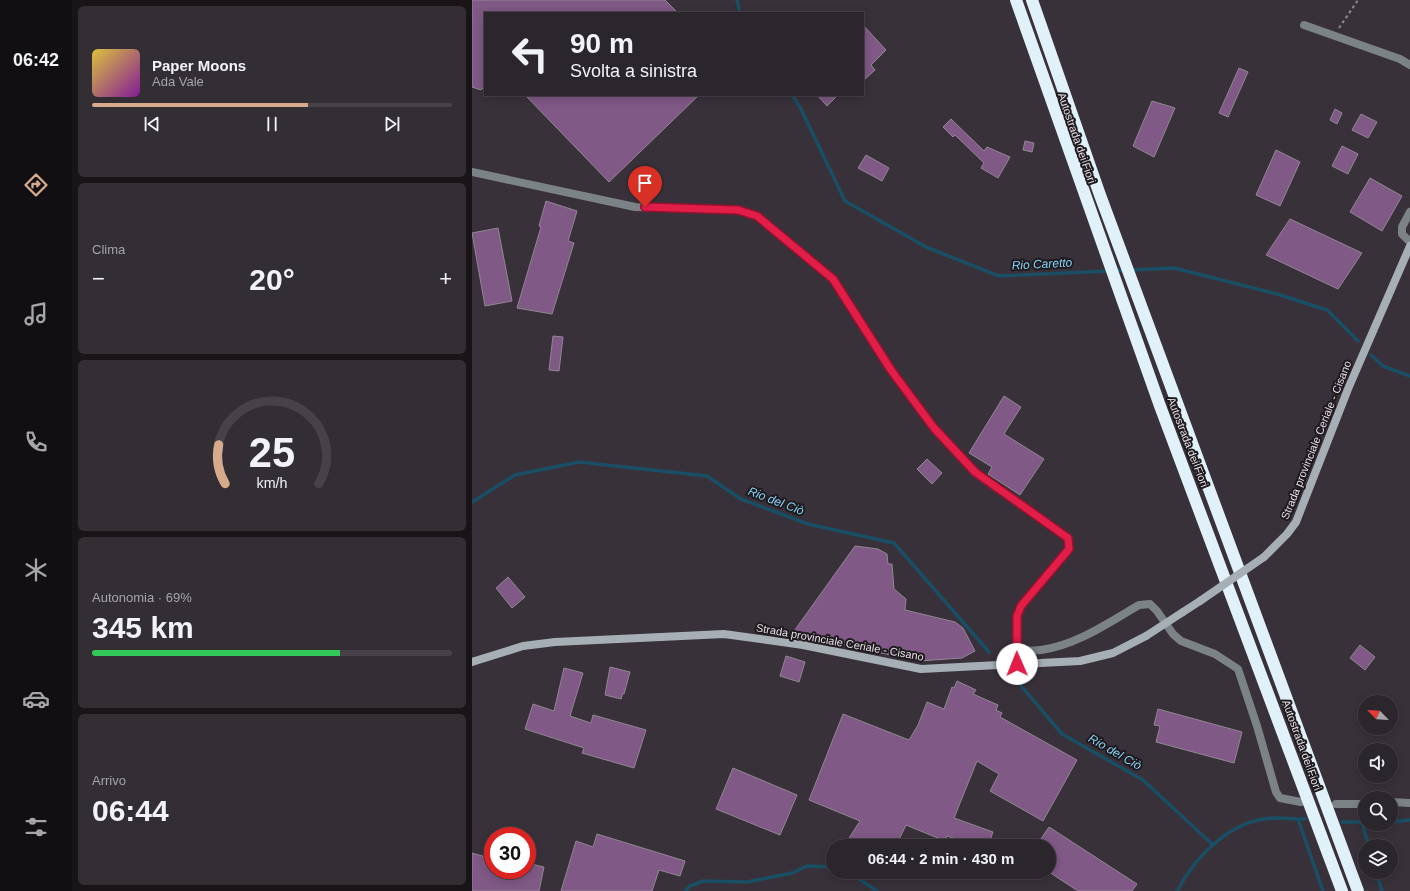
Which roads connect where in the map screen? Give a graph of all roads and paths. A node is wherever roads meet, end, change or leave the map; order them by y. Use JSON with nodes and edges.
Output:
{"nodes":[{"id":1,"x":1016,"y":0,"type":"edge"},
{"id":2,"x":1032,"y":0,"type":"edge"},
{"id":3,"x":1358,"y":0,"type":"edge"},
{"id":4,"x":1304,"y":25,"type":"dead end"},
{"id":5,"x":1334,"y":36,"type":"junction"},
{"id":6,"x":1410,"y":65,"type":"edge"},
{"id":7,"x":472,"y":172,"type":"edge"},
{"id":8,"x":1410,"y":212,"type":"edge"},
{"id":9,"x":1410,"y":242,"type":"edge"},
{"id":10,"x":1410,"y":246,"type":"edge"},
{"id":11,"x":1016,"y":650,"type":"junction"},
{"id":12,"x":472,"y":662,"type":"edge"},
{"id":13,"x":1017,"y":664,"type":"junction"},
{"id":14,"x":1301,"y":802,"type":"dead end"},
{"id":15,"x":1398,"y":802,"type":"edge"},
{"id":16,"x":1410,"y":803,"type":"edge"},
{"id":17,"x":1336,"y":804,"type":"dead end"},
{"id":18,"x":1358,"y":804,"type":"edge"},
{"id":19,"x":1342,"y":891,"type":"edge"},
{"id":20,"x":1358,"y":891,"type":"edge"}],
"edges":[{"from":1,"to":19,"type":"highway","name":"Autostrada dei Fiori"},
{"from":2,"to":20,"type":"highway","name":"Autostrada dei Fiori"},
{"from":3,"to":5,"type":"path"},
{"from":4,"to":5,"type":"street"},
{"from":5,"to":6,"type":"street"},
{"from":7,"to":11,"type":"street"},
{"from":8,"to":9,"type":"street"},
{"from":10,"to":13,"type":"main road","name":"Strada provinciale Ceriale - Cisano","bridge":true},
{"from":11,"to":13,"type":"street"},
{"from":11,"to":14,"type":"street"},
{"from":12,"to":13,"type":"main road","name":"Strada provinciale Ceriale - Cisano"},
{"from":15,"to":16,"type":"street"},
{"from":17,"to":18,"type":"street"}]}
